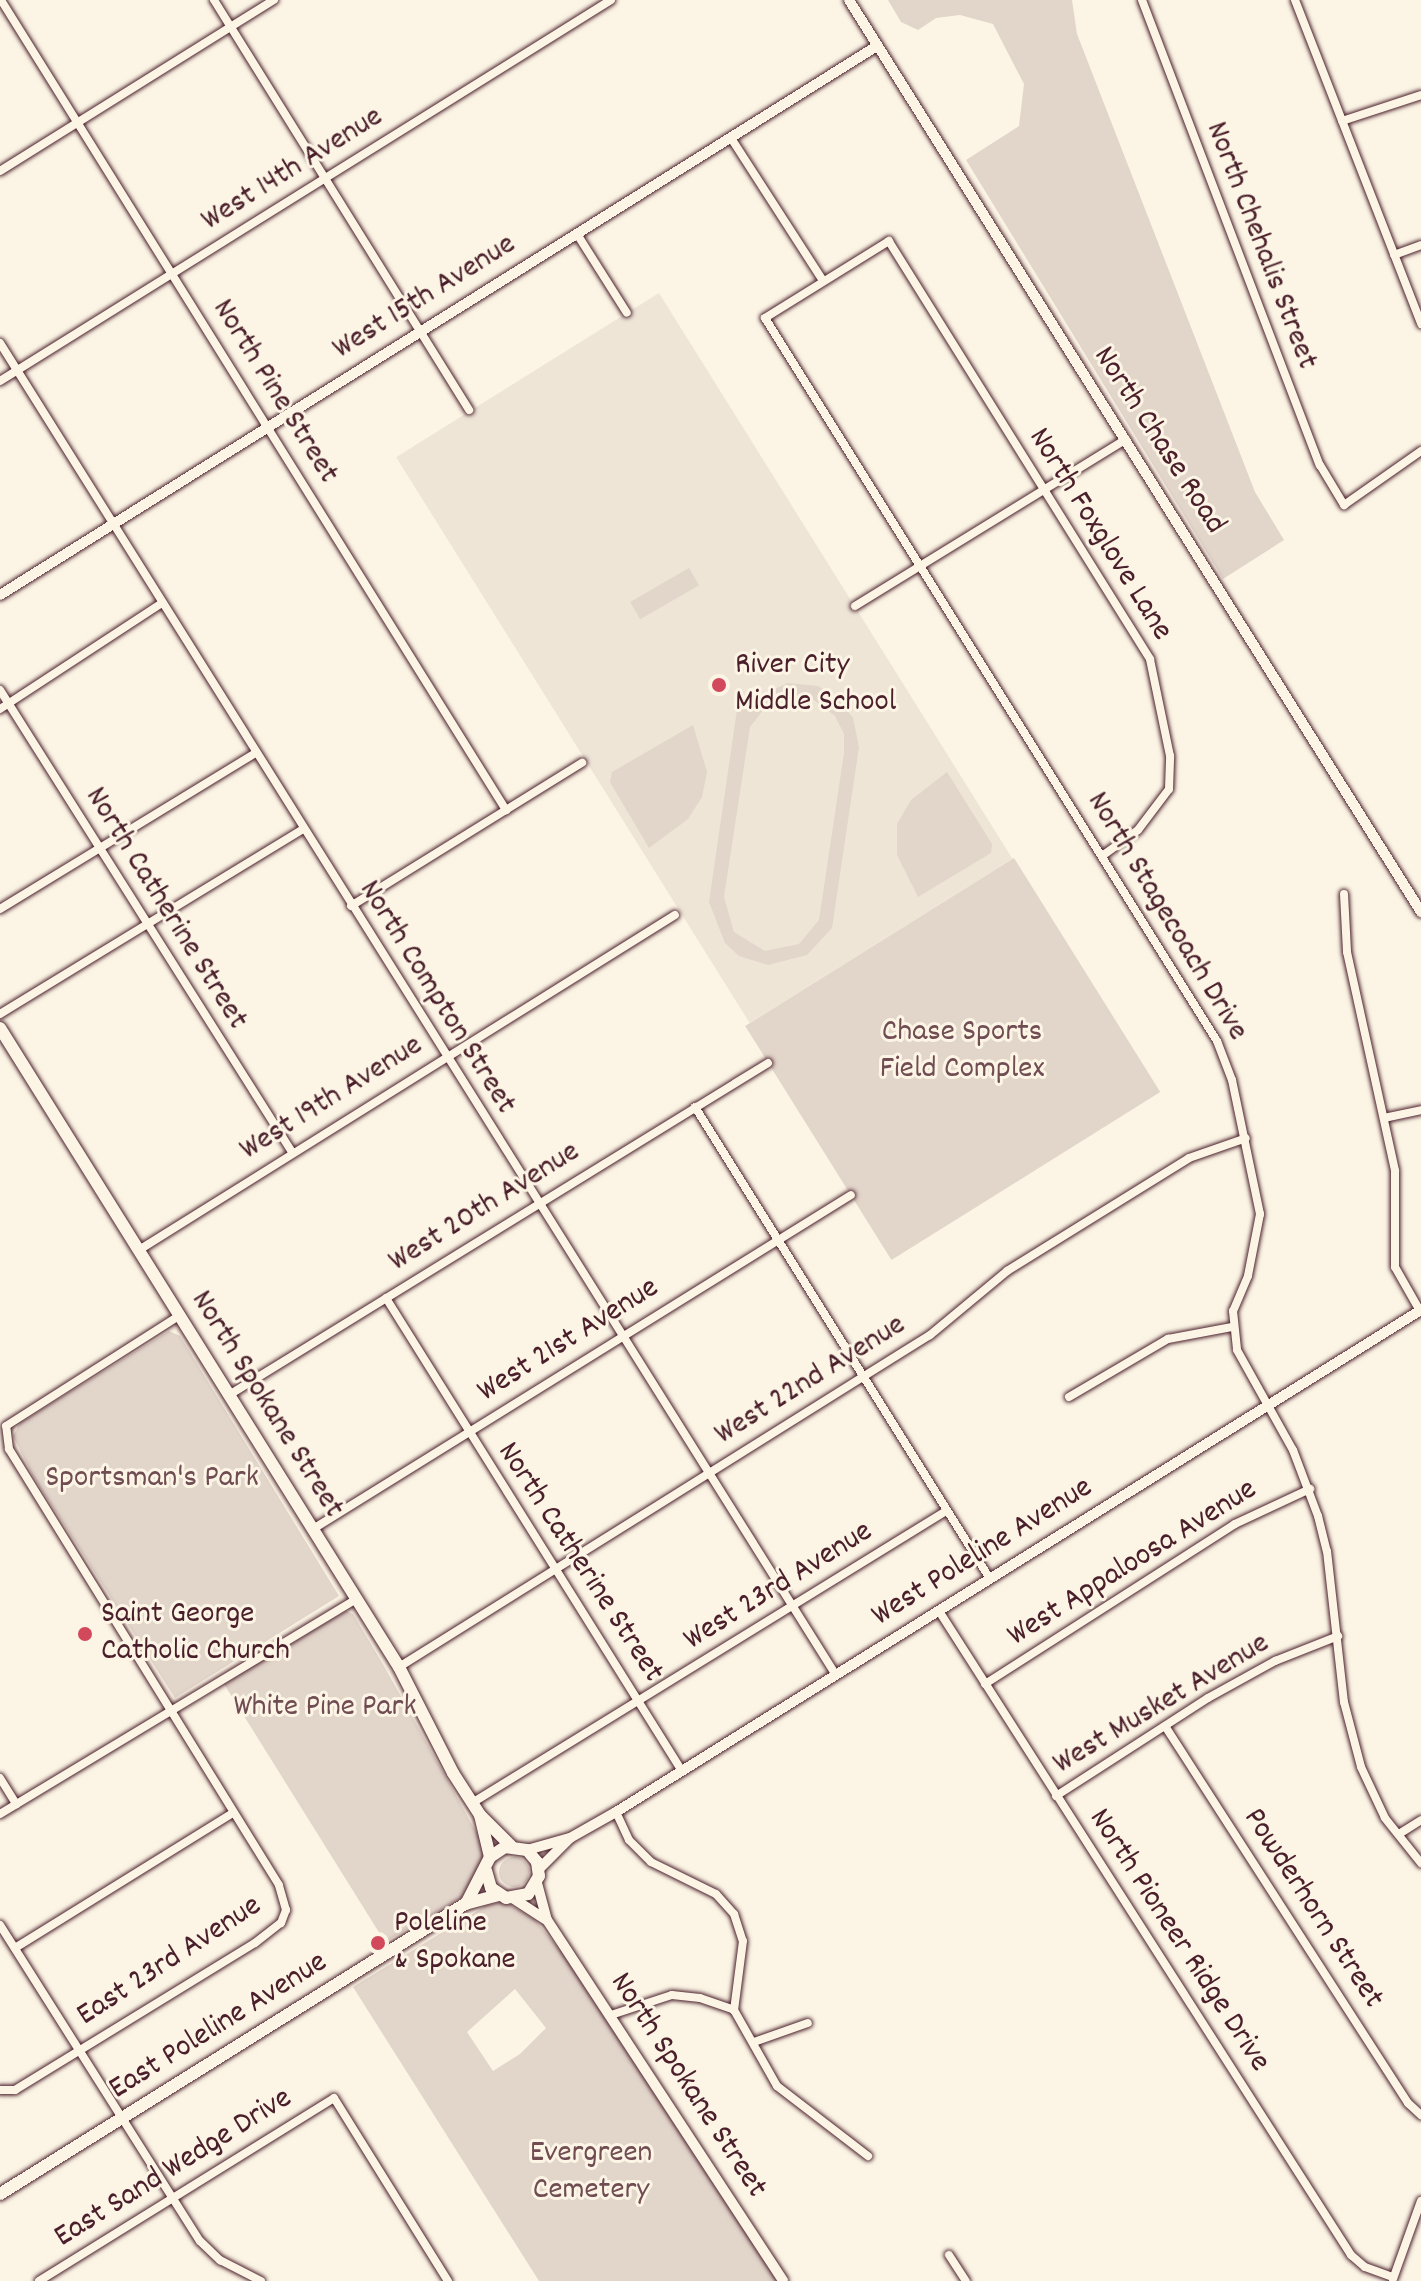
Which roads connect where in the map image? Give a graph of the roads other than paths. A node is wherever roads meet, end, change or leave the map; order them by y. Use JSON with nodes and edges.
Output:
{"nodes":[{"id":1,"x":1,"y":0,"type":"edge"},
{"id":2,"x":214,"y":0,"type":"edge"},
{"id":3,"x":274,"y":0,"type":"edge"},
{"id":4,"x":611,"y":0,"type":"edge"},
{"id":5,"x":849,"y":0,"type":"edge"},
{"id":6,"x":1142,"y":0,"type":"edge"},
{"id":7,"x":1295,"y":0,"type":"edge"},
{"id":8,"x":231,"y":27,"type":"junction"},
{"id":9,"x":877,"y":46,"type":"junction"},
{"id":10,"x":1421,"y":95,"type":"edge"},
{"id":11,"x":1342,"y":121,"type":"junction"},
{"id":12,"x":78,"y":122,"type":"junction"},
{"id":13,"x":731,"y":138,"type":"junction"},
{"id":14,"x":0,"y":171,"type":"edge"},
{"id":15,"x":326,"y":178,"type":"junction"},
{"id":16,"x":577,"y":234,"type":"junction"},
{"id":17,"x":1421,"y":245,"type":"edge"},
{"id":18,"x":1394,"y":255,"type":"junction"},
{"id":19,"x":172,"y":274,"type":"junction"},
{"id":20,"x":823,"y":281,"type":"junction"},
{"id":21,"x":627,"y":313,"type":"dead end"},
{"id":22,"x":1421,"y":324,"type":"edge"},
{"id":23,"x":421,"y":331,"type":"junction"},
{"id":24,"x":0,"y":343,"type":"edge"},
{"id":25,"x":17,"y":370,"type":"junction"},
{"id":26,"x":0,"y":381,"type":"edge"},
{"id":27,"x":469,"y":410,"type":"dead end"},
{"id":28,"x":267,"y":428,"type":"junction"},
{"id":29,"x":1126,"y":439,"type":"junction"},
{"id":30,"x":1421,"y":451,"type":"edge"},
{"id":31,"x":1044,"y":490,"type":"junction"},
{"id":32,"x":113,"y":524,"type":"junction"},
{"id":33,"x":922,"y":565,"type":"junction"},
{"id":34,"x":0,"y":595,"type":"edge"},
{"id":35,"x":162,"y":603,"type":"junction"},
{"id":36,"x":855,"y":606,"type":"dead end"},
{"id":37,"x":0,"y":690,"type":"edge"},
{"id":38,"x":4,"y":706,"type":"edge"},
{"id":39,"x":256,"y":753,"type":"junction"},
{"id":40,"x":582,"y":763,"type":"dead end"},
{"id":41,"x":506,"y":810,"type":"junction"},
{"id":42,"x":303,"y":829,"type":"junction"},
{"id":43,"x":98,"y":849,"type":"junction"},
{"id":44,"x":1102,"y":856,"type":"junction"},
{"id":45,"x":1344,"y":894,"type":"dead end"},
{"id":46,"x":351,"y":906,"type":"junction"},
{"id":47,"x":0,"y":909,"type":"edge"},
{"id":48,"x":1421,"y":912,"type":"edge"},
{"id":49,"x":675,"y":915,"type":"dead end"},
{"id":50,"x":146,"y":924,"type":"junction"},
{"id":51,"x":0,"y":1014,"type":"edge"},
{"id":52,"x":0,"y":1028,"type":"edge"},
{"id":53,"x":444,"y":1057,"type":"junction"},
{"id":54,"x":768,"y":1063,"type":"dead end"},
{"id":55,"x":695,"y":1107,"type":"junction"},
{"id":56,"x":1421,"y":1110,"type":"edge"},
{"id":57,"x":1384,"y":1118,"type":"junction"},
{"id":58,"x":1246,"y":1138,"type":"junction"},
{"id":59,"x":292,"y":1152,"type":"junction"},
{"id":60,"x":851,"y":1195,"type":"dead end"},
{"id":61,"x":538,"y":1204,"type":"junction"},
{"id":62,"x":778,"y":1240,"type":"junction"},
{"id":63,"x":139,"y":1250,"type":"junction"},
{"id":64,"x":386,"y":1298,"type":"junction"},
{"id":65,"x":1420,"y":1311,"type":"edge"},
{"id":66,"x":180,"y":1315,"type":"junction"},
{"id":67,"x":1232,"y":1327,"type":"junction"},
{"id":68,"x":621,"y":1337,"type":"junction"},
{"id":69,"x":863,"y":1377,"type":"junction"},
{"id":70,"x":229,"y":1395,"type":"junction"},
{"id":71,"x":1069,"y":1397,"type":"dead end"},
{"id":72,"x":1267,"y":1407,"type":"junction"},
{"id":73,"x":3,"y":1425,"type":"edge"},
{"id":74,"x":467,"y":1432,"type":"junction"},
{"id":75,"x":707,"y":1473,"type":"junction"},
{"id":76,"x":1310,"y":1489,"type":"junction"},
{"id":77,"x":946,"y":1511,"type":"junction"},
{"id":78,"x":313,"y":1529,"type":"junction"},
{"id":79,"x":557,"y":1569,"type":"junction"},
{"id":80,"x":990,"y":1579,"type":"junction"},
{"id":81,"x":356,"y":1599,"type":"junction"},
{"id":82,"x":793,"y":1606,"type":"junction"},
{"id":83,"x":939,"y":1611,"type":"junction"},
{"id":84,"x":1338,"y":1636,"type":"junction"},
{"id":85,"x":399,"y":1667,"type":"junction"},
{"id":86,"x":836,"y":1675,"type":"junction"},
{"id":87,"x":985,"y":1684,"type":"junction"},
{"id":88,"x":639,"y":1701,"type":"junction"},
{"id":89,"x":171,"y":1710,"type":"junction"},
{"id":90,"x":1165,"y":1726,"type":"junction"},
{"id":91,"x":682,"y":1771,"type":"junction"},
{"id":92,"x":0,"y":1778,"type":"edge"},
{"id":93,"x":1056,"y":1796,"type":"junction"},
{"id":94,"x":16,"y":1804,"type":"junction"},
{"id":95,"x":476,"y":1809,"type":"junction"},
{"id":96,"x":616,"y":1812,"type":"junction"},
{"id":97,"x":233,"y":1813,"type":"junction"},
{"id":98,"x":0,"y":1814,"type":"edge"},
{"id":99,"x":1421,"y":1820,"type":"edge"},
{"id":100,"x":1399,"y":1834,"type":"junction"},
{"id":101,"x":570,"y":1838,"type":"junction"},
{"id":102,"x":511,"y":1846,"type":"junction"},
{"id":103,"x":527,"y":1850,"type":"junction"},
{"id":104,"x":490,"y":1857,"type":"junction"},
{"id":105,"x":1421,"y":1863,"type":"edge"},
{"id":106,"x":539,"y":1869,"type":"junction"},
{"id":107,"x":486,"y":1871,"type":"junction"},
{"id":108,"x":537,"y":1883,"type":"junction"},
{"id":109,"x":498,"y":1895,"type":"junction"},
{"id":110,"x":514,"y":1899,"type":"junction"},
{"id":111,"x":465,"y":1904,"type":"junction"},
{"id":112,"x":547,"y":1920,"type":"junction"},
{"id":113,"x":0,"y":1925,"type":"edge"},
{"id":114,"x":15,"y":1948,"type":"junction"},
{"id":115,"x":734,"y":2010,"type":"junction"},
{"id":116,"x":611,"y":2015,"type":"junction"},
{"id":117,"x":808,"y":2023,"type":"dead end"},
{"id":118,"x":754,"y":2042,"type":"junction"},
{"id":119,"x":80,"y":2050,"type":"junction"},
{"id":120,"x":0,"y":2090,"type":"edge"},
{"id":121,"x":1421,"y":2115,"type":"edge"},
{"id":122,"x":124,"y":2117,"type":"junction"},
{"id":123,"x":868,"y":2156,"type":"dead end"},
{"id":124,"x":0,"y":2194,"type":"edge"},
{"id":125,"x":173,"y":2198,"type":"junction"},
{"id":126,"x":1421,"y":2201,"type":"edge"},
{"id":127,"x":949,"y":2255,"type":"dead end"},
{"id":128,"x":1393,"y":2279,"type":"edge"},
{"id":129,"x":39,"y":2281,"type":"edge"},
{"id":130,"x":261,"y":2281,"type":"edge"},
{"id":131,"x":448,"y":2281,"type":"edge"},
{"id":132,"x":783,"y":2281,"type":"edge"},
{"id":133,"x":966,"y":2281,"type":"edge"}],
"edges":[{"from":1,"to":12,"type":"street","name":"North Pine Street"},
{"from":2,"to":8,"type":"street"},
{"from":3,"to":8,"type":"street"},
{"from":4,"to":15,"type":"street","name":"West 14th Avenue"},
{"from":5,"to":9,"type":"street","name":"North Chase Road"},
{"from":6,"to":30,"type":"street","name":"North Chehalis Street"},
{"from":7,"to":11,"type":"street"},
{"from":8,"to":12,"type":"street"},
{"from":8,"to":15,"type":"street"},
{"from":9,"to":13,"type":"street","name":"West 15th Avenue"},
{"from":9,"to":29,"type":"street","name":"North Chase Road"},
{"from":10,"to":11,"type":"street"},
{"from":11,"to":18,"type":"street"},
{"from":12,"to":14,"type":"street"},
{"from":12,"to":19,"type":"street","name":"North Pine Street"},
{"from":13,"to":16,"type":"street","name":"West 15th Avenue"},
{"from":13,"to":20,"type":"street"},
{"from":15,"to":19,"type":"street","name":"West 14th Avenue"},
{"from":15,"to":23,"type":"street"},
{"from":16,"to":21,"type":"street"},
{"from":16,"to":23,"type":"street","name":"West 15th Avenue"},
{"from":17,"to":18,"type":"street"},
{"from":18,"to":22,"type":"street"},
{"from":19,"to":25,"type":"street","name":"West 14th Avenue"},
{"from":19,"to":28,"type":"street","name":"North Pine Street"},
{"from":20,"to":31,"type":"street","name":"North Foxglove Lane"},
{"from":20,"to":33,"type":"street","name":"North Stagecoach Drive"},
{"from":23,"to":27,"type":"street"},
{"from":23,"to":28,"type":"street","name":"West 15th Avenue"},
{"from":24,"to":25,"type":"street","name":"North Compton Street"},
{"from":25,"to":26,"type":"street","name":"West 14th Avenue"},
{"from":25,"to":32,"type":"street","name":"North Compton Street"},
{"from":28,"to":32,"type":"street","name":"West 15th Avenue"},
{"from":28,"to":41,"type":"street","name":"North Pine Street"},
{"from":29,"to":31,"type":"street"},
{"from":29,"to":48,"type":"street","name":"North Chase Road"},
{"from":31,"to":33,"type":"street"},
{"from":31,"to":44,"type":"street","name":"North Foxglove Lane"},
{"from":32,"to":34,"type":"street","name":"West 15th Avenue"},
{"from":32,"to":35,"type":"street","name":"North Compton Street"},
{"from":33,"to":36,"type":"street"},
{"from":33,"to":44,"type":"street","name":"North Stagecoach Drive"},
{"from":35,"to":38,"type":"street"},
{"from":35,"to":39,"type":"street","name":"North Compton Street"},
{"from":37,"to":38,"type":"street","name":"North Catherine Street"},
{"from":38,"to":43,"type":"street","name":"North Catherine Street"},
{"from":39,"to":42,"type":"street","name":"North Compton Street"},
{"from":39,"to":43,"type":"street"},
{"from":40,"to":41,"type":"street"},
{"from":41,"to":46,"type":"street"},
{"from":42,"to":46,"type":"street","name":"North Compton Street"},
{"from":42,"to":50,"type":"street"},
{"from":43,"to":47,"type":"street"},
{"from":43,"to":50,"type":"street","name":"North Catherine Street"},
{"from":44,"to":58,"type":"street","name":"North Stagecoach Drive"},
{"from":45,"to":57,"type":"street"},
{"from":46,"to":53,"type":"street","name":"North Compton Street"},
{"from":49,"to":53,"type":"street","name":"West 19th Avenue"},
{"from":50,"to":51,"type":"street"},
{"from":50,"to":59,"type":"street","name":"North Catherine Street"},
{"from":52,"to":63,"type":"main road","name":"North Spokane Street"},
{"from":53,"to":59,"type":"street","name":"West 19th Avenue"},
{"from":53,"to":61,"type":"street","name":"North Compton Street"},
{"from":54,"to":55,"type":"street","name":"West 20th Avenue"},
{"from":55,"to":61,"type":"street","name":"West 20th Avenue"},
{"from":55,"to":62,"type":"street"},
{"from":56,"to":57,"type":"street"},
{"from":57,"to":65,"type":"street"},
{"from":58,"to":67,"type":"street","name":"North Stagecoach Drive"},
{"from":58,"to":69,"type":"street","name":"West 22nd Avenue"},
{"from":59,"to":63,"type":"street","name":"West 19th Avenue"},
{"from":60,"to":62,"type":"street","name":"West 21st Avenue"},
{"from":61,"to":64,"type":"street","name":"West 20th Avenue"},
{"from":61,"to":68,"type":"street","name":"North Compton Street"},
{"from":62,"to":68,"type":"street","name":"West 21st Avenue"},
{"from":62,"to":69,"type":"street"},
{"from":63,"to":66,"type":"main road","name":"North Spokane Street"},
{"from":64,"to":70,"type":"street","name":"West 20th Avenue"},
{"from":64,"to":74,"type":"street","name":"North Catherine Street"},
{"from":65,"to":72,"type":"street","name":"West Poleline Avenue"},
{"from":66,"to":70,"type":"main road","name":"North Spokane Street"},
{"from":66,"to":73,"type":"street"},
{"from":67,"to":71,"type":"street"},
{"from":67,"to":72,"type":"street"},
{"from":68,"to":74,"type":"street","name":"West 21st Avenue"},
{"from":68,"to":75,"type":"street","name":"North Compton Street"},
{"from":69,"to":75,"type":"street","name":"West 22nd Avenue"},
{"from":69,"to":77,"type":"street"},
{"from":70,"to":78,"type":"main road","name":"North Spokane Street"},
{"from":72,"to":76,"type":"street"},
{"from":72,"to":80,"type":"street","name":"West Poleline Avenue"},
{"from":73,"to":89,"type":"street"},
{"from":74,"to":78,"type":"street","name":"West 21st Avenue"},
{"from":74,"to":79,"type":"street","name":"North Catherine Street"},
{"from":75,"to":79,"type":"street","name":"West 22nd Avenue"},
{"from":75,"to":82,"type":"street","name":"North Compton Street"},
{"from":76,"to":84,"type":"street"},
{"from":76,"to":87,"type":"street","name":"West Appaloosa Avenue"},
{"from":77,"to":80,"type":"street"},
{"from":77,"to":82,"type":"street","name":"West 23rd Avenue"},
{"from":78,"to":81,"type":"main road","name":"North Spokane Street"},
{"from":79,"to":85,"type":"street","name":"West 22nd Avenue"},
{"from":79,"to":88,"type":"street","name":"North Catherine Street"},
{"from":80,"to":83,"type":"street","name":"West Poleline Avenue"},
{"from":81,"to":85,"type":"main road","name":"North Spokane Street"},
{"from":81,"to":89,"type":"street"},
{"from":82,"to":86,"type":"street","name":"North Compton Street"},
{"from":82,"to":88,"type":"street","name":"West 23rd Avenue"},
{"from":83,"to":86,"type":"street","name":"West Poleline Avenue"},
{"from":83,"to":87,"type":"street","name":"North Pioneer Ridge Drive"},
{"from":84,"to":90,"type":"street","name":"West Musket Avenue"},
{"from":84,"to":100,"type":"street"},
{"from":85,"to":95,"type":"main road","name":"North Spokane Street"},
{"from":86,"to":91,"type":"street","name":"West Poleline Avenue"},
{"from":87,"to":93,"type":"street","name":"North Pioneer Ridge Drive"},
{"from":88,"to":91,"type":"street","name":"North Catherine Street"},
{"from":88,"to":95,"type":"street","name":"West 23rd Avenue"},
{"from":89,"to":94,"type":"street"},
{"from":89,"to":97,"type":"street"},
{"from":90,"to":93,"type":"street","name":"West Musket Avenue"},
{"from":90,"to":121,"type":"street","name":"Powderhorn Street"},
{"from":91,"to":96,"type":"street","name":"West Poleline Avenue"},
{"from":92,"to":94,"type":"street"},
{"from":93,"to":128,"type":"street","name":"North Pioneer Ridge Drive"},
{"from":94,"to":98,"type":"street"},
{"from":95,"to":102,"type":"main road","name":"North Spokane Street"},
{"from":95,"to":104,"type":"main road","name":"North Spokane Street"},
{"from":96,"to":101,"type":"street","name":"West Poleline Avenue"},
{"from":96,"to":115,"type":"street"},
{"from":97,"to":114,"type":"street"},
{"from":97,"to":119,"type":"street","name":"East 23rd Avenue"},
{"from":99,"to":100,"type":"street"},
{"from":100,"to":105,"type":"street"},
{"from":101,"to":103,"type":"street","name":"West Poleline Avenue"},
{"from":101,"to":106,"type":"street","name":"West Poleline Avenue"},
{"from":102,"to":103,"type":"main road"},
{"from":102,"to":104,"type":"main road"},
{"from":103,"to":106,"type":"main road"},
{"from":104,"to":107,"type":"main road"},
{"from":106,"to":108,"type":"main road"},
{"from":107,"to":109,"type":"main road"},
{"from":107,"to":111,"type":"main road","name":"East Poleline Avenue"},
{"from":108,"to":110,"type":"main road"},
{"from":108,"to":112,"type":"street","name":"North Spokane Street"},
{"from":109,"to":110,"type":"main road"},
{"from":109,"to":111,"type":"main road","name":"East Poleline Avenue"},
{"from":110,"to":112,"type":"street","name":"North Spokane Street"},
{"from":111,"to":122,"type":"main road","name":"East Poleline Avenue"},
{"from":112,"to":116,"type":"street","name":"North Spokane Street"},
{"from":113,"to":114,"type":"street"},
{"from":114,"to":119,"type":"street"},
{"from":115,"to":116,"type":"street"},
{"from":115,"to":118,"type":"street"},
{"from":116,"to":132,"type":"street","name":"North Spokane Street"},
{"from":117,"to":118,"type":"street"},
{"from":118,"to":123,"type":"street"},
{"from":119,"to":120,"type":"street","name":"East 23rd Avenue"},
{"from":119,"to":122,"type":"street"},
{"from":122,"to":124,"type":"main road","name":"East Poleline Avenue"},
{"from":122,"to":125,"type":"street"},
{"from":125,"to":129,"type":"street","name":"East Sand Wedge Drive"},
{"from":125,"to":130,"type":"street"},
{"from":125,"to":131,"type":"street","name":"East Sand Wedge Drive"},
{"from":126,"to":128,"type":"street"},
{"from":127,"to":133,"type":"street"}]}
